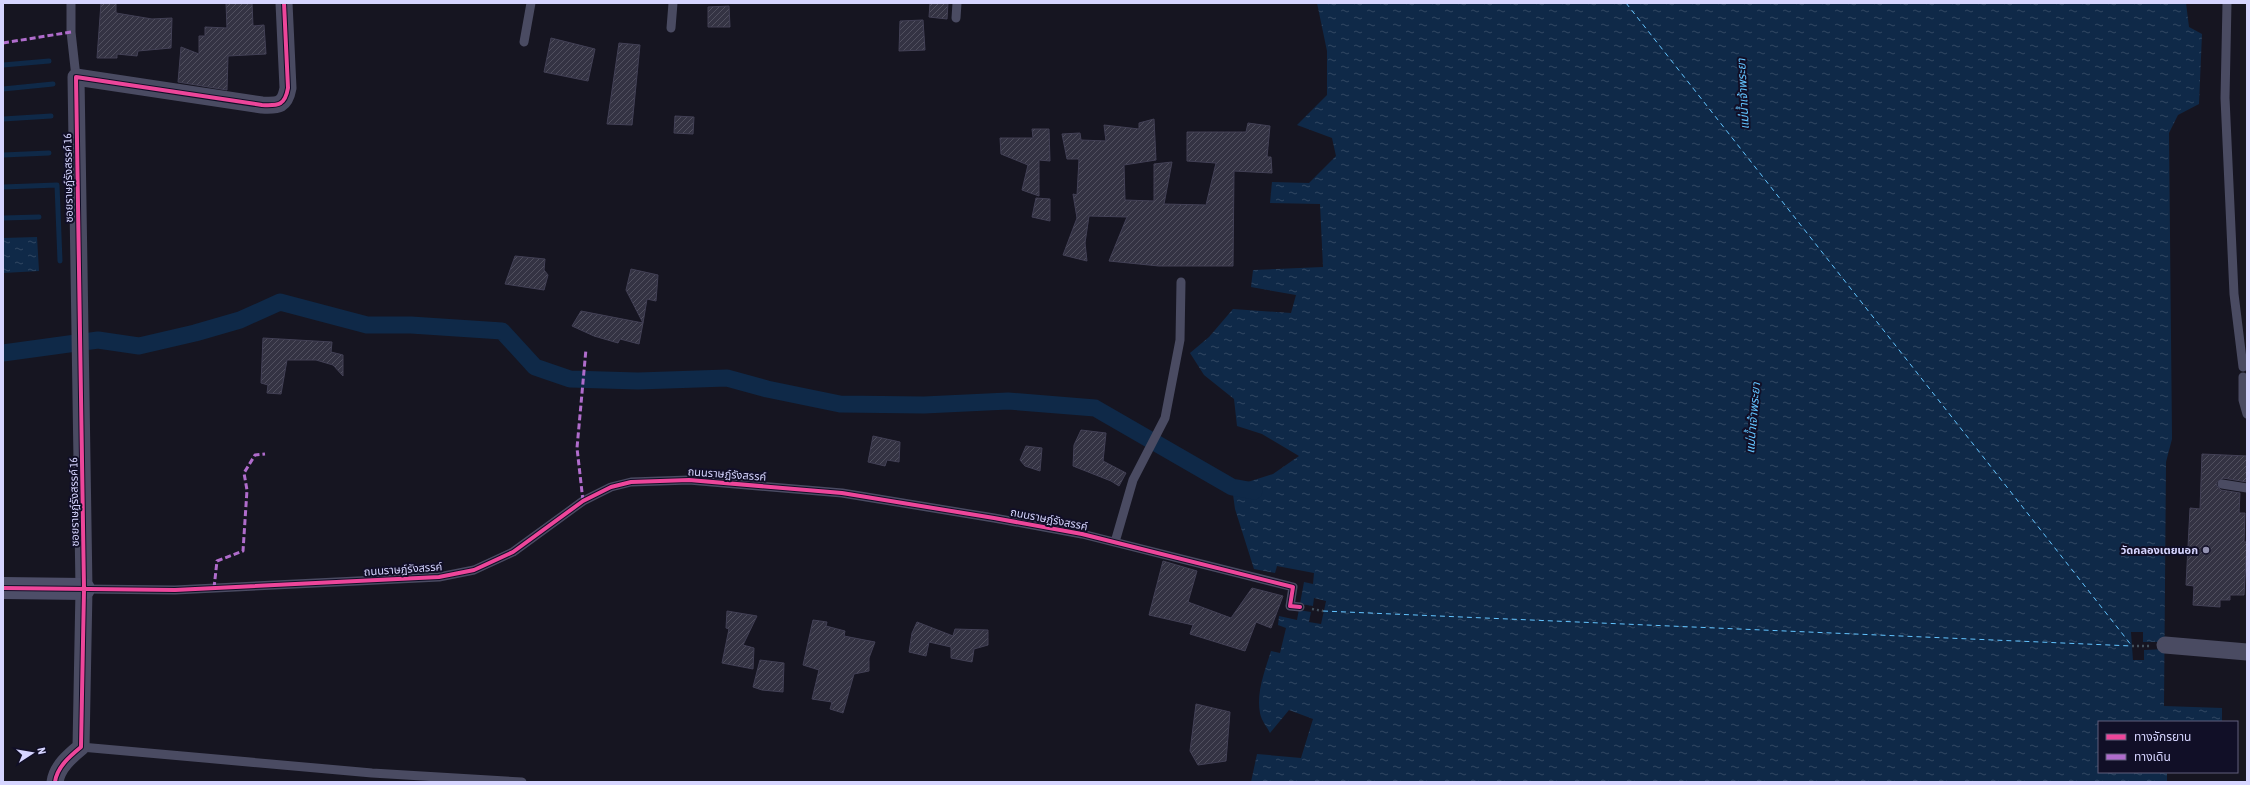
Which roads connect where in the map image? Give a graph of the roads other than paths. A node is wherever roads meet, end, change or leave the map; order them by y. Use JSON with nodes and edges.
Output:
{"nodes":[{"id":1,"x":71,"y":3,"type":"edge"},
{"id":2,"x":284,"y":3,"type":"edge"},
{"id":3,"x":531,"y":3,"type":"edge"},
{"id":4,"x":673,"y":3,"type":"edge"},
{"id":5,"x":956,"y":3,"type":"edge"},
{"id":6,"x":2227,"y":6,"type":"edge"},
{"id":7,"x":956,"y":18,"type":"dead end"},
{"id":8,"x":671,"y":28,"type":"dead end"},
{"id":9,"x":524,"y":42,"type":"dead end"},
{"id":10,"x":76,"y":77,"type":"junction"},
{"id":11,"x":1181,"y":282,"type":"dead end"},
{"id":12,"x":2243,"y":367,"type":"dead end"},
{"id":13,"x":2243,"y":377,"type":"dead end"},
{"id":14,"x":2247,"y":414,"type":"edge"},
{"id":15,"x":2222,"y":484,"type":"dead end"},
{"id":16,"x":2247,"y":488,"type":"edge"},
{"id":17,"x":1115,"y":542,"type":"junction"},
{"id":18,"x":3,"y":588,"type":"edge"},
{"id":19,"x":84,"y":589,"type":"junction"},
{"id":20,"x":1300,"y":607,"type":"dead end"},
{"id":21,"x":2165,"y":645,"type":"dead end"},
{"id":22,"x":2247,"y":652,"type":"edge"},
{"id":23,"x":81,"y":747,"type":"junction"},
{"id":24,"x":372,"y":773,"type":"junction"},
{"id":25,"x":55,"y":782,"type":"edge"},
{"id":26,"x":379,"y":782,"type":"edge"},
{"id":27,"x":522,"y":782,"type":"edge"}],
"edges":[{"from":1,"to":10,"type":"lane","name":"ซอยราษฎ์รังสรรค์ 16"},
{"from":2,"to":10,"type":"street"},
{"from":3,"to":9,"type":"lane"},
{"from":4,"to":8,"type":"lane"},
{"from":5,"to":7,"type":"lane"},
{"from":6,"to":12,"type":"lane"},
{"from":10,"to":19,"type":"street","name":"ซอยราษฎ์รังสรรค์ 16"},
{"from":11,"to":17,"type":"lane"},
{"from":13,"to":14,"type":"lane"},
{"from":15,"to":16,"type":"lane"},
{"from":17,"to":19,"type":"lane","name":"ถนนราษฎ์รังสรรค์"},
{"from":17,"to":20,"type":"lane","name":"ถนนราษฎ์รังสรรค์"},
{"from":18,"to":19,"type":"street","name":"ถนนราษฎ์รังสรรค์"},
{"from":19,"to":23,"type":"street","name":"ซอยราษฎ์รังสรรค์ 16"},
{"from":21,"to":22,"type":"street"},
{"from":23,"to":24,"type":"lane"},
{"from":23,"to":25,"type":"street"},
{"from":24,"to":26,"type":"lane"},
{"from":24,"to":27,"type":"lane"}]}
